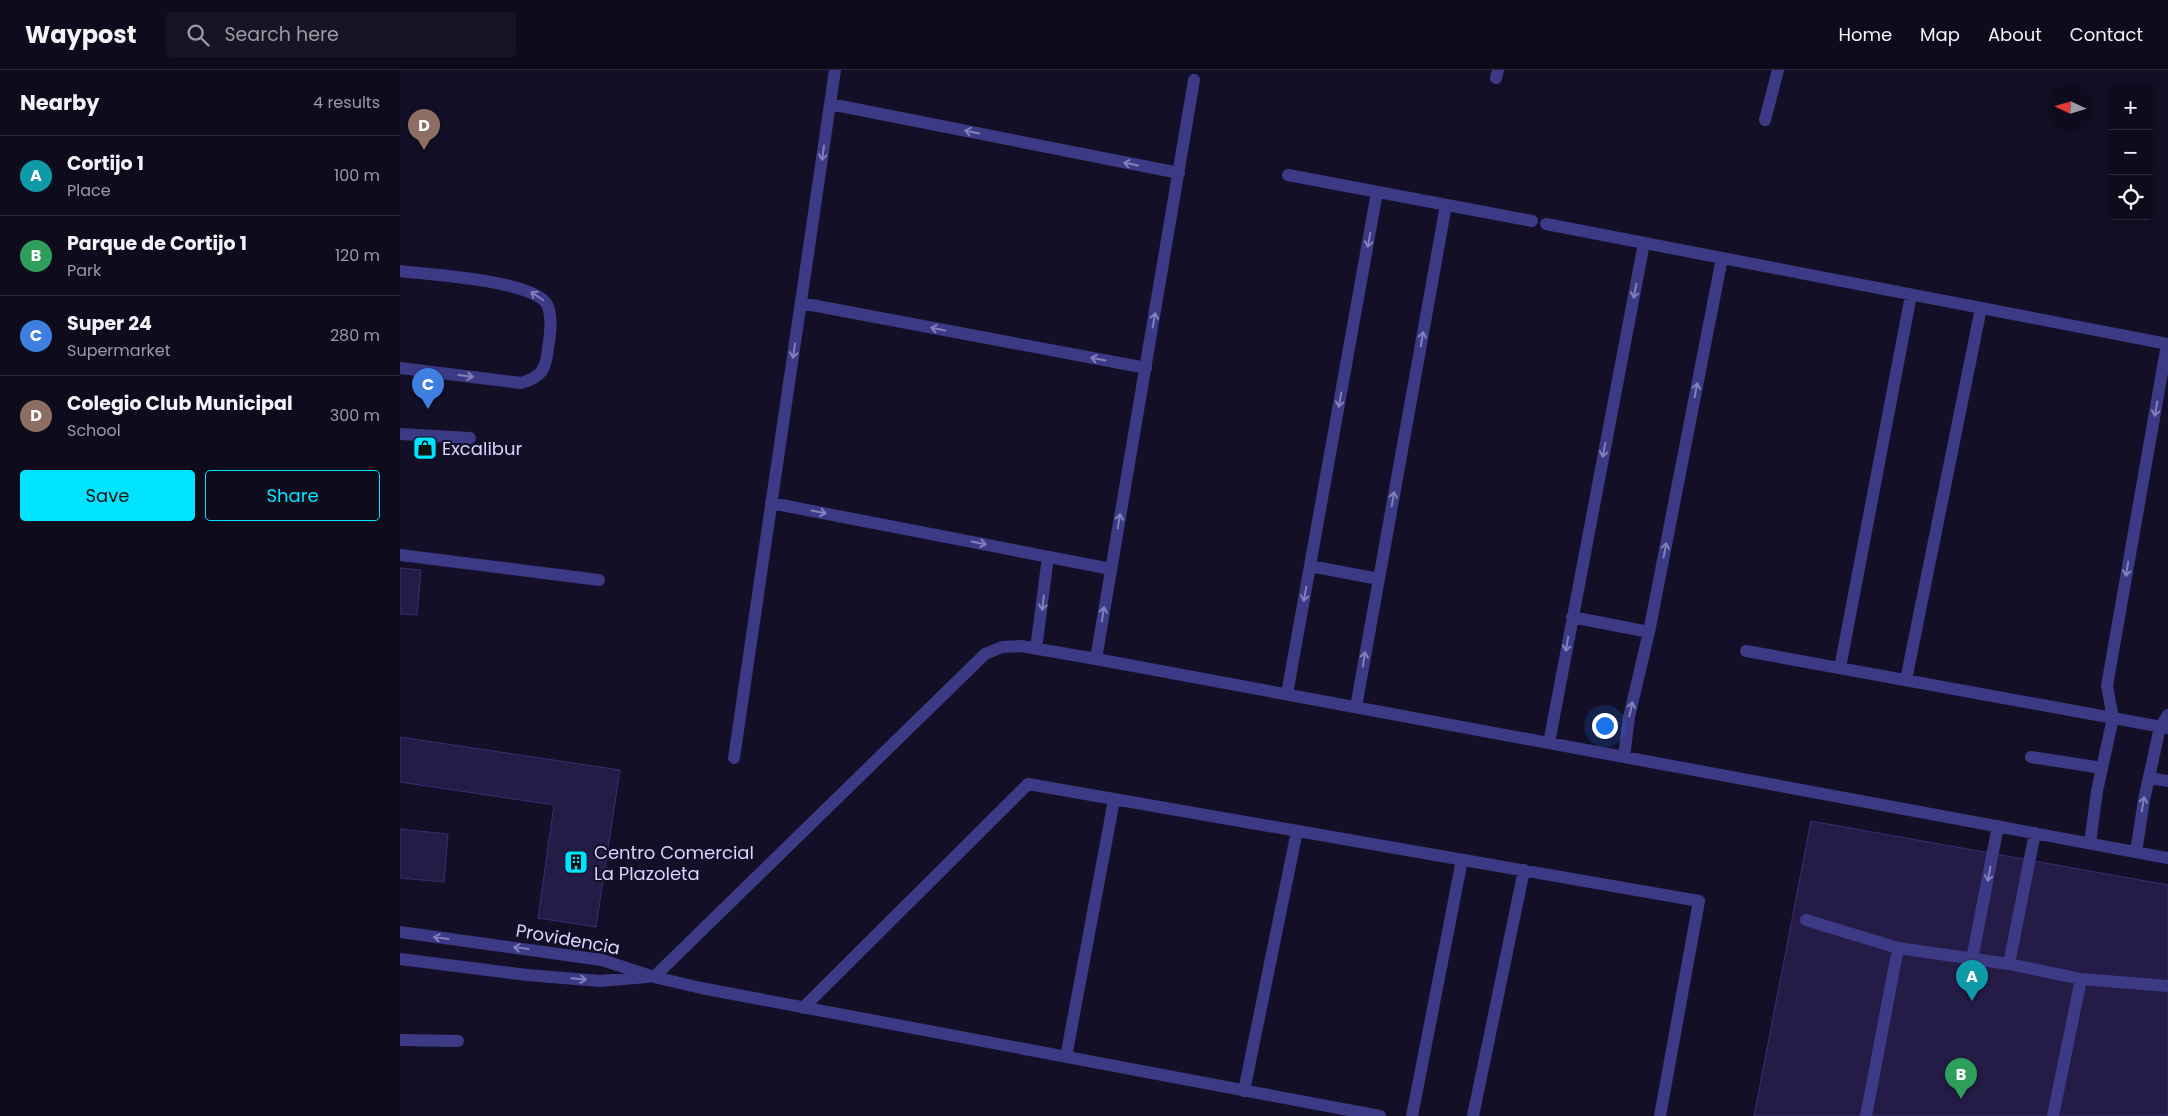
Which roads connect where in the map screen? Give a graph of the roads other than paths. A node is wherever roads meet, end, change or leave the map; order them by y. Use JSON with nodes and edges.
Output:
{"nodes":[{"id":1,"x":835,"y":70,"type":"edge"},
{"id":2,"x":1778,"y":70,"type":"edge"},
{"id":3,"x":1194,"y":80,"type":"dead end"},
{"id":4,"x":830,"y":104,"type":"junction"},
{"id":5,"x":1765,"y":120,"type":"dead end"},
{"id":6,"x":1179,"y":173,"type":"junction"},
{"id":7,"x":1288,"y":175,"type":"dead end"},
{"id":8,"x":1377,"y":192,"type":"junction"},
{"id":9,"x":1446,"y":205,"type":"junction"},
{"id":10,"x":1532,"y":221,"type":"dead end"},
{"id":11,"x":1546,"y":224,"type":"dead end"},
{"id":12,"x":1644,"y":243,"type":"junction"},
{"id":13,"x":1722,"y":258,"type":"junction"},
{"id":14,"x":400,"y":271,"type":"edge"},
{"id":15,"x":1911,"y":295,"type":"junction"},
{"id":16,"x":801,"y":303,"type":"junction"},
{"id":17,"x":1981,"y":308,"type":"junction"},
{"id":18,"x":2168,"y":344,"type":"edge"},
{"id":19,"x":400,"y":368,"type":"edge"},
{"id":20,"x":1146,"y":368,"type":"junction"},
{"id":21,"x":400,"y":434,"type":"edge"},
{"id":22,"x":470,"y":438,"type":"dead end"},
{"id":23,"x":771,"y":503,"type":"junction"},
{"id":24,"x":400,"y":555,"type":"edge"},
{"id":25,"x":1048,"y":557,"type":"junction"},
{"id":26,"x":1310,"y":566,"type":"junction"},
{"id":27,"x":1111,"y":569,"type":"junction"},
{"id":28,"x":1379,"y":579,"type":"junction"},
{"id":29,"x":599,"y":580,"type":"dead end"},
{"id":30,"x":1572,"y":617,"type":"junction"},
{"id":31,"x":1648,"y":632,"type":"junction"},
{"id":32,"x":1036,"y":649,"type":"junction"},
{"id":33,"x":1746,"y":651,"type":"dead end"},
{"id":34,"x":1096,"y":659,"type":"junction"},
{"id":35,"x":1840,"y":668,"type":"junction"},
{"id":36,"x":1906,"y":680,"type":"junction"},
{"id":37,"x":1287,"y":694,"type":"junction"},
{"id":38,"x":1356,"y":707,"type":"junction"},
{"id":39,"x":2168,"y":714,"type":"edge"},
{"id":40,"x":2113,"y":718,"type":"junction"},
{"id":41,"x":2164,"y":727,"type":"edge"},
{"id":42,"x":1549,"y":742,"type":"junction"},
{"id":43,"x":1624,"y":757,"type":"junction"},
{"id":44,"x":2030,"y":757,"type":"dead end"},
{"id":45,"x":734,"y":758,"type":"dead end"},
{"id":46,"x":2102,"y":768,"type":"junction"},
{"id":47,"x":2149,"y":778,"type":"junction"},
{"id":48,"x":2168,"y":781,"type":"edge"},
{"id":49,"x":1114,"y":800,"type":"junction"},
{"id":50,"x":1998,"y":826,"type":"junction"},
{"id":51,"x":1297,"y":831,"type":"junction"},
{"id":52,"x":2035,"y":833,"type":"junction"},
{"id":53,"x":2090,"y":843,"type":"junction"},
{"id":54,"x":2136,"y":852,"type":"junction"},
{"id":55,"x":2168,"y":858,"type":"edge"},
{"id":56,"x":1462,"y":860,"type":"junction"},
{"id":57,"x":1524,"y":870,"type":"junction"},
{"id":58,"x":1806,"y":920,"type":"dead end"},
{"id":59,"x":400,"y":932,"type":"edge"},
{"id":60,"x":1898,"y":948,"type":"junction"},
{"id":61,"x":400,"y":959,"type":"edge"},
{"id":62,"x":1972,"y":959,"type":"junction"},
{"id":63,"x":2009,"y":964,"type":"junction"},
{"id":64,"x":654,"y":976,"type":"junction"},
{"id":65,"x":2081,"y":979,"type":"junction"},
{"id":66,"x":2168,"y":986,"type":"edge"},
{"id":67,"x":803,"y":1008,"type":"junction"},
{"id":68,"x":400,"y":1040,"type":"edge"},
{"id":69,"x":458,"y":1041,"type":"dead end"},
{"id":70,"x":1066,"y":1057,"type":"junction"},
{"id":71,"x":1244,"y":1091,"type":"junction"},
{"id":72,"x":1380,"y":1116,"type":"edge"},
{"id":73,"x":1412,"y":1116,"type":"edge"},
{"id":74,"x":1473,"y":1116,"type":"edge"},
{"id":75,"x":1660,"y":1116,"type":"edge"},
{"id":76,"x":1866,"y":1116,"type":"edge"},
{"id":77,"x":2053,"y":1116,"type":"edge"}],
"edges":[{"from":1,"to":4,"type":"street"},
{"from":2,"to":5,"type":"street"},
{"from":3,"to":6,"type":"street"},
{"from":6,"to":4,"type":"street","one_way":true},
{"from":4,"to":16,"type":"street","one_way":true},
{"from":20,"to":6,"type":"street","one_way":true},
{"from":7,"to":8,"type":"street"},
{"from":8,"to":9,"type":"street"},
{"from":8,"to":26,"type":"street","one_way":true},
{"from":9,"to":10,"type":"street"},
{"from":28,"to":9,"type":"street","one_way":true},
{"from":11,"to":12,"type":"street"},
{"from":12,"to":13,"type":"street"},
{"from":12,"to":30,"type":"street","one_way":true},
{"from":13,"to":15,"type":"street"},
{"from":31,"to":13,"type":"street","one_way":true},
{"from":19,"to":14,"type":"street","one_way":true},
{"from":15,"to":17,"type":"street"},
{"from":15,"to":35,"type":"street"},
{"from":20,"to":16,"type":"street","one_way":true},
{"from":16,"to":23,"type":"street","one_way":true},
{"from":17,"to":18,"type":"street"},
{"from":17,"to":36,"type":"street"},
{"from":18,"to":40,"type":"street","one_way":true},
{"from":27,"to":20,"type":"street","one_way":true},
{"from":21,"to":22,"type":"street"},
{"from":23,"to":25,"type":"street","one_way":true},
{"from":23,"to":45,"type":"street"},
{"from":24,"to":29,"type":"street"},
{"from":25,"to":27,"type":"street"},
{"from":25,"to":32,"type":"street","one_way":true},
{"from":26,"to":28,"type":"street"},
{"from":26,"to":37,"type":"street","one_way":true},
{"from":34,"to":27,"type":"street","one_way":true},
{"from":38,"to":28,"type":"street","one_way":true},
{"from":30,"to":31,"type":"street"},
{"from":30,"to":42,"type":"street","one_way":true},
{"from":43,"to":31,"type":"street","one_way":true},
{"from":32,"to":34,"type":"street"},
{"from":32,"to":64,"type":"street"},
{"from":33,"to":35,"type":"street"},
{"from":34,"to":37,"type":"street"},
{"from":35,"to":36,"type":"street"},
{"from":36,"to":40,"type":"street"},
{"from":37,"to":38,"type":"street"},
{"from":38,"to":42,"type":"street"},
{"from":39,"to":41,"type":"street"},
{"from":40,"to":41,"type":"street"},
{"from":40,"to":46,"type":"street"},
{"from":41,"to":47,"type":"street"},
{"from":42,"to":43,"type":"street"},
{"from":43,"to":50,"type":"street"},
{"from":44,"to":46,"type":"street"},
{"from":46,"to":53,"type":"street"},
{"from":47,"to":48,"type":"street"},
{"from":54,"to":47,"type":"street","one_way":true},
{"from":49,"to":51,"type":"street"},
{"from":49,"to":67,"type":"street"},
{"from":49,"to":70,"type":"street"},
{"from":50,"to":52,"type":"street"},
{"from":50,"to":62,"type":"street","one_way":true},
{"from":51,"to":56,"type":"street"},
{"from":51,"to":71,"type":"street"},
{"from":52,"to":53,"type":"street"},
{"from":52,"to":63,"type":"street"},
{"from":53,"to":54,"type":"street"},
{"from":54,"to":55,"type":"street"},
{"from":56,"to":57,"type":"street"},
{"from":56,"to":73,"type":"street"},
{"from":57,"to":74,"type":"street"},
{"from":57,"to":75,"type":"street"},
{"from":58,"to":60,"type":"street"},
{"from":64,"to":59,"type":"street","name":"Providencia","one_way":true},
{"from":60,"to":62,"type":"street"},
{"from":60,"to":76,"type":"street"},
{"from":61,"to":64,"type":"street","name":"Providencia","one_way":true},
{"from":62,"to":63,"type":"street"},
{"from":63,"to":65,"type":"street"},
{"from":64,"to":67,"type":"street"},
{"from":65,"to":66,"type":"street"},
{"from":65,"to":77,"type":"street"},
{"from":67,"to":70,"type":"street"},
{"from":68,"to":69,"type":"street"},
{"from":70,"to":71,"type":"street"},
{"from":71,"to":72,"type":"street"}]}
